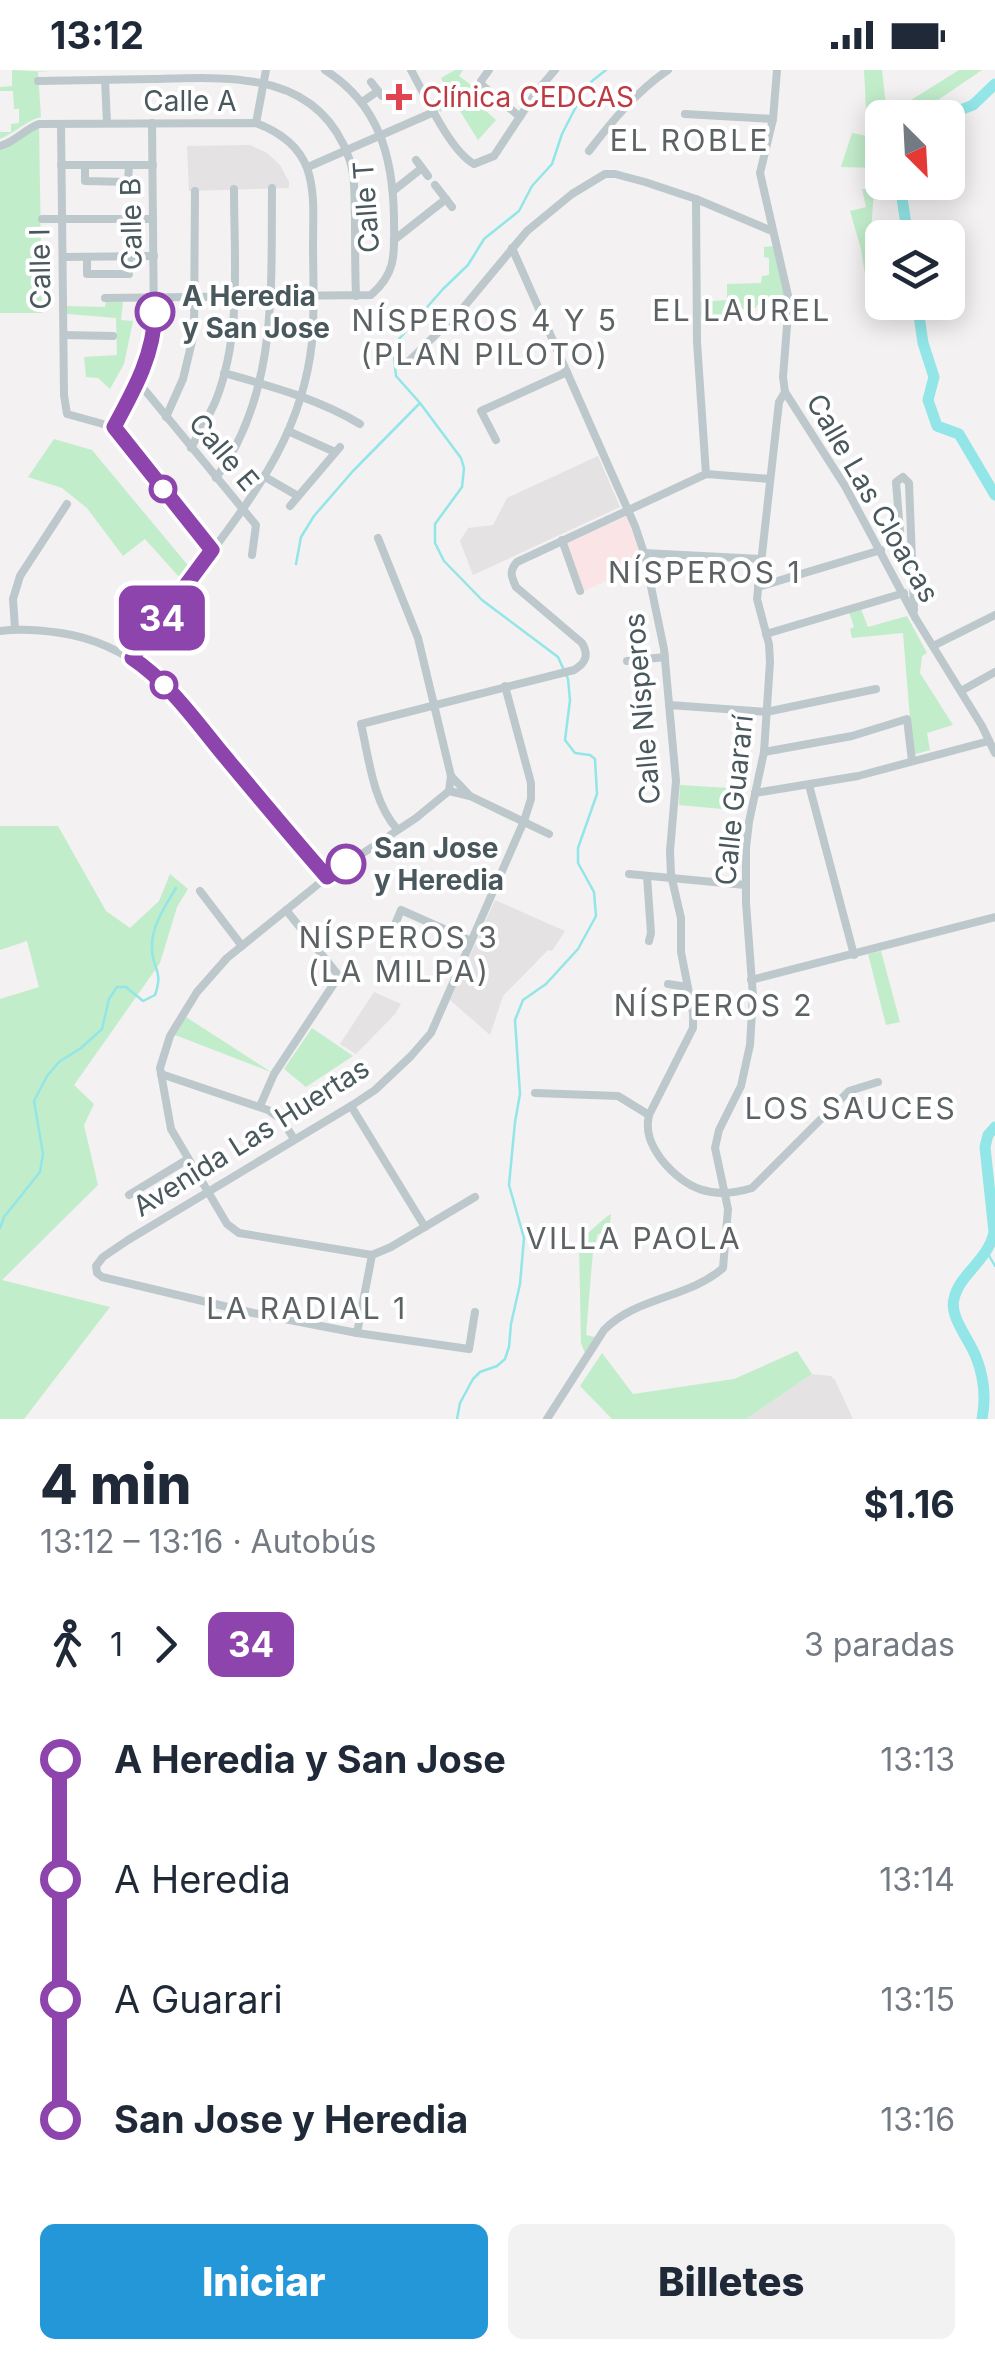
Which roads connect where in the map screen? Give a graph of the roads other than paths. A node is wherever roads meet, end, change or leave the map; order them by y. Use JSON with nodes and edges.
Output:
{"nodes":[{"id":1,"x":266,"y":70,"type":"edge"},
{"id":2,"x":325,"y":70,"type":"edge"},
{"id":3,"x":411,"y":70,"type":"edge"},
{"id":4,"x":488,"y":70,"type":"edge"},
{"id":5,"x":668,"y":70,"type":"edge"},
{"id":6,"x":777,"y":70,"type":"edge"},
{"id":7,"x":553,"y":71,"type":"edge"},
{"id":8,"x":166,"y":74,"type":"edge"},
{"id":9,"x":224,"y":74,"type":"edge"},
{"id":10,"x":340,"y":74,"type":"edge"},
{"id":11,"x":38,"y":80,"type":"dead end"},
{"id":12,"x":104,"y":80,"type":"junction"},
{"id":13,"x":263,"y":82,"type":"junction"},
{"id":14,"x":371,"y":82,"type":"dead end"},
{"id":15,"x":362,"y":102,"type":"junction"},
{"id":16,"x":434,"y":112,"type":"junction"},
{"id":17,"x":685,"y":114,"type":"dead end"},
{"id":18,"x":520,"y":118,"type":"junction"},
{"id":19,"x":773,"y":120,"type":"junction"},
{"id":20,"x":106,"y":123,"type":"junction"},
{"id":21,"x":152,"y":123,"type":"junction"},
{"id":22,"x":256,"y":123,"type":"junction"},
{"id":23,"x":60,"y":124,"type":"junction"},
{"id":24,"x":381,"y":137,"type":"junction"},
{"id":25,"x":0,"y":146,"type":"edge"},
{"id":26,"x":590,"y":151,"type":"dead end"},
{"id":27,"x":346,"y":152,"type":"junction"},
{"id":28,"x":61,"y":165,"type":"junction"},
{"id":29,"x":86,"y":165,"type":"junction"},
{"id":30,"x":129,"y":165,"type":"junction"},
{"id":31,"x":153,"y":166,"type":"junction"},
{"id":32,"x":308,"y":167,"type":"junction"},
{"id":33,"x":428,"y":176,"type":"dead end"},
{"id":34,"x":435,"y":185,"type":"dead end"},
{"id":35,"x":272,"y":188,"type":"dead end"},
{"id":36,"x":195,"y":190,"type":"dead end"},
{"id":37,"x":234,"y":190,"type":"dead end"},
{"id":38,"x":393,"y":191,"type":"junction"},
{"id":39,"x":696,"y":198,"type":"junction"},
{"id":40,"x":42,"y":219,"type":"dead end"},
{"id":41,"x":154,"y":219,"type":"junction"},
{"id":42,"x":62,"y":220,"type":"junction"},
{"id":43,"x":772,"y":232,"type":"junction"},
{"id":44,"x":394,"y":240,"type":"junction"},
{"id":45,"x":512,"y":248,"type":"junction"},
{"id":46,"x":154,"y":256,"type":"junction"},
{"id":47,"x":63,"y":257,"type":"junction"},
{"id":48,"x":129,"y":257,"type":"junction"},
{"id":49,"x":87,"y":258,"type":"junction"},
{"id":50,"x":312,"y":296,"type":"junction"},
{"id":51,"x":356,"y":296,"type":"junction"},
{"id":52,"x":271,"y":297,"type":"junction"},
{"id":53,"x":105,"y":298,"type":"dead end"},
{"id":54,"x":155,"y":298,"type":"junction"},
{"id":55,"x":195,"y":298,"type":"junction"},
{"id":56,"x":234,"y":298,"type":"junction"},
{"id":57,"x":64,"y":335,"type":"junction"},
{"id":58,"x":113,"y":336,"type":"dead end"},
{"id":59,"x":409,"y":361,"type":"dead end"},
{"id":60,"x":566,"y":372,"type":"junction"},
{"id":61,"x":224,"y":373,"type":"junction"},
{"id":62,"x":138,"y":382,"type":"junction"},
{"id":63,"x":260,"y":383,"type":"junction"},
{"id":64,"x":786,"y":392,"type":"junction"},
{"id":65,"x":300,"y":397,"type":"junction"},
{"id":66,"x":166,"y":417,"type":"junction"},
{"id":67,"x":361,"y":423,"type":"dead end"},
{"id":68,"x":114,"y":427,"type":"junction"},
{"id":69,"x":288,"y":431,"type":"junction"},
{"id":70,"x":496,"y":440,"type":"dead end"},
{"id":71,"x":190,"y":448,"type":"junction"},
{"id":72,"x":706,"y":474,"type":"junction"},
{"id":73,"x":265,"y":477,"type":"junction"},
{"id":74,"x":216,"y":478,"type":"junction"},
{"id":75,"x":770,"y":479,"type":"junction"},
{"id":76,"x":298,"y":496,"type":"junction"},
{"id":77,"x":66,"y":504,"type":"dead end"},
{"id":78,"x":290,"y":506,"type":"dead end"},
{"id":79,"x":628,"y":510,"type":"junction"},
{"id":80,"x":244,"y":511,"type":"junction"},
{"id":81,"x":378,"y":538,"type":"dead end"},
{"id":82,"x":562,"y":540,"type":"junction"},
{"id":83,"x":212,"y":550,"type":"junction"},
{"id":84,"x":880,"y":550,"type":"junction"},
{"id":85,"x":912,"y":552,"type":"junction"},
{"id":86,"x":644,"y":553,"type":"junction"},
{"id":87,"x":252,"y":555,"type":"dead end"},
{"id":88,"x":902,"y":557,"type":"junction"},
{"id":89,"x":761,"y":559,"type":"junction"},
{"id":90,"x":888,"y":563,"type":"junction"},
{"id":91,"x":758,"y":586,"type":"junction"},
{"id":92,"x":580,"y":592,"type":"dead end"},
{"id":93,"x":904,"y":593,"type":"junction"},
{"id":94,"x":914,"y":614,"type":"junction"},
{"id":95,"x":995,"y":615,"type":"edge"},
{"id":96,"x":15,"y":628,"type":"junction"},
{"id":97,"x":0,"y":630,"type":"edge"},
{"id":98,"x":766,"y":634,"type":"junction"},
{"id":99,"x":932,"y":646,"type":"junction"},
{"id":100,"x":665,"y":657,"type":"junction"},
{"id":101,"x":132,"y":658,"type":"junction"},
{"id":102,"x":626,"y":661,"type":"dead end"},
{"id":103,"x":995,"y":672,"type":"edge"},
{"id":104,"x":505,"y":686,"type":"junction"},
{"id":105,"x":876,"y":689,"type":"dead end"},
{"id":106,"x":961,"y":691,"type":"junction"},
{"id":107,"x":433,"y":705,"type":"junction"},
{"id":108,"x":669,"y":705,"type":"junction"},
{"id":109,"x":766,"y":712,"type":"junction"},
{"id":110,"x":993,"y":748,"type":"edge"},
{"id":111,"x":764,"y":752,"type":"junction"},
{"id":112,"x":912,"y":761,"type":"junction"},
{"id":113,"x":451,"y":776,"type":"junction"},
{"id":114,"x":810,"y":785,"type":"junction"},
{"id":115,"x":449,"y":792,"type":"junction"},
{"id":116,"x":755,"y":793,"type":"junction"},
{"id":117,"x":470,"y":796,"type":"junction"},
{"id":118,"x":524,"y":822,"type":"junction"},
{"id":119,"x":397,"y":828,"type":"junction"},
{"id":120,"x":549,"y":834,"type":"dead end"},
{"id":121,"x":629,"y":874,"type":"dead end"},
{"id":122,"x":647,"y":876,"type":"junction"},
{"id":123,"x":327,"y":877,"type":"junction"},
{"id":124,"x":672,"y":878,"type":"junction"},
{"id":125,"x":745,"y":885,"type":"junction"},
{"id":126,"x":200,"y":891,"type":"dead end"},
{"id":127,"x":286,"y":910,"type":"junction"},
{"id":128,"x":995,"y":918,"type":"edge"},
{"id":129,"x":388,"y":939,"type":"dead end"},
{"id":130,"x":472,"y":941,"type":"junction"},
{"id":131,"x":648,"y":941,"type":"dead end"},
{"id":132,"x":242,"y":946,"type":"junction"},
{"id":133,"x":854,"y":954,"type":"junction"},
{"id":134,"x":751,"y":980,"type":"junction"},
{"id":135,"x":668,"y":984,"type":"dead end"},
{"id":136,"x":687,"y":987,"type":"junction"},
{"id":137,"x":161,"y":1074,"type":"junction"},
{"id":138,"x":878,"y":1082,"type":"dead end"},
{"id":139,"x":535,"y":1093,"type":"dead end"},
{"id":140,"x":260,"y":1106,"type":"junction"},
{"id":141,"x":351,"y":1106,"type":"junction"},
{"id":142,"x":649,"y":1115,"type":"junction"},
{"id":143,"x":294,"y":1139,"type":"junction"},
{"id":144,"x":188,"y":1159,"type":"junction"},
{"id":145,"x":208,"y":1192,"type":"junction"},
{"id":146,"x":726,"y":1194,"type":"junction"},
{"id":147,"x":129,"y":1195,"type":"dead end"},
{"id":148,"x":475,"y":1197,"type":"dead end"},
{"id":149,"x":424,"y":1227,"type":"junction"},
{"id":150,"x":372,"y":1256,"type":"junction"},
{"id":151,"x":475,"y":1312,"type":"dead end"},
{"id":152,"x":357,"y":1333,"type":"junction"},
{"id":153,"x":547,"y":1419,"type":"edge"}],
"edges":[{"from":1,"to":13,"type":"street"},
{"from":2,"to":10,"type":"street","name":"Calle T"},
{"from":3,"to":16,"type":"street"},
{"from":4,"to":18,"type":"street"},
{"from":5,"to":26,"type":"street"},
{"from":6,"to":19,"type":"street","name":"Calle Las Cloacas"},
{"from":7,"to":18,"type":"street"},
{"from":8,"to":9,"type":"street"},
{"from":8,"to":12,"type":"street"},
{"from":9,"to":13,"type":"street"},
{"from":10,"to":15,"type":"street","name":"Calle T"},
{"from":11,"to":12,"type":"street"},
{"from":12,"to":20,"type":"street"},
{"from":13,"to":22,"type":"street"},
{"from":13,"to":27,"type":"street"},
{"from":14,"to":15,"type":"street"},
{"from":15,"to":24,"type":"street","name":"Calle T"},
{"from":16,"to":18,"type":"street"},
{"from":16,"to":24,"type":"street"},
{"from":17,"to":19,"type":"street"},
{"from":19,"to":43,"type":"street","name":"Calle Las Cloacas"},
{"from":20,"to":21,"type":"street","name":"Calle A"},
{"from":20,"to":23,"type":"street","name":"Calle A"},
{"from":21,"to":22,"type":"street","name":"Calle A"},
{"from":21,"to":31,"type":"street","name":"Calle B"},
{"from":22,"to":32,"type":"street","name":"Calle A"},
{"from":23,"to":25,"type":"street","name":"Calle A"},
{"from":23,"to":28,"type":"street","name":"Calle I"},
{"from":24,"to":27,"type":"street"},
{"from":24,"to":38,"type":"street","name":"Calle T"},
{"from":27,"to":32,"type":"street"},
{"from":27,"to":51,"type":"street"},
{"from":28,"to":29,"type":"street"},
{"from":28,"to":42,"type":"street","name":"Calle I"},
{"from":29,"to":30,"type":"street"},
{"from":29,"to":30,"type":"street"},
{"from":30,"to":31,"type":"street"},
{"from":31,"to":41,"type":"street","name":"Calle B"},
{"from":32,"to":50,"type":"street"},
{"from":33,"to":38,"type":"street"},
{"from":34,"to":44,"type":"street"},
{"from":35,"to":52,"type":"street"},
{"from":36,"to":55,"type":"street"},
{"from":37,"to":56,"type":"street"},
{"from":38,"to":44,"type":"street","name":"Calle T"},
{"from":39,"to":43,"type":"street"},
{"from":39,"to":45,"type":"street"},
{"from":39,"to":72,"type":"street"},
{"from":40,"to":42,"type":"street"},
{"from":41,"to":42,"type":"street"},
{"from":41,"to":46,"type":"street","name":"Calle B"},
{"from":42,"to":47,"type":"street","name":"Calle I"},
{"from":43,"to":64,"type":"street","name":"Calle Las Cloacas"},
{"from":44,"to":51,"type":"street","name":"Calle T"},
{"from":45,"to":59,"type":"street"},
{"from":45,"to":60,"type":"street","name":"Calle Nísperos"},
{"from":46,"to":48,"type":"street"},
{"from":46,"to":54,"type":"street","name":"Calle B"},
{"from":47,"to":49,"type":"street"},
{"from":47,"to":57,"type":"street","name":"Calle I"},
{"from":48,"to":49,"type":"street"},
{"from":48,"to":49,"type":"street"},
{"from":50,"to":51,"type":"street"},
{"from":50,"to":52,"type":"street"},
{"from":50,"to":65,"type":"street"},
{"from":52,"to":56,"type":"street"},
{"from":52,"to":63,"type":"street"},
{"from":53,"to":54,"type":"street"},
{"from":54,"to":55,"type":"street"},
{"from":54,"to":62,"type":"street","name":"Calle B"},
{"from":55,"to":56,"type":"street"},
{"from":55,"to":66,"type":"street"},
{"from":56,"to":61,"type":"street"},
{"from":57,"to":58,"type":"street"},
{"from":57,"to":68,"type":"street","name":"Calle I"},
{"from":60,"to":70,"type":"street"},
{"from":60,"to":79,"type":"street","name":"Calle Nísperos"},
{"from":61,"to":63,"type":"street"},
{"from":61,"to":71,"type":"street"},
{"from":62,"to":66,"type":"street","name":"Calle E"},
{"from":62,"to":68,"type":"street","name":"Calle B"},
{"from":63,"to":65,"type":"street"},
{"from":63,"to":74,"type":"street"},
{"from":64,"to":75,"type":"street","name":"Calle Guararí"},
{"from":64,"to":84,"type":"street","name":"Calle Las Cloacas"},
{"from":65,"to":67,"type":"street"},
{"from":65,"to":69,"type":"street"},
{"from":66,"to":71,"type":"street","name":"Calle E"},
{"from":68,"to":83,"type":"street"},
{"from":69,"to":73,"type":"street"},
{"from":69,"to":76,"type":"street"},
{"from":71,"to":74,"type":"street","name":"Calle E"},
{"from":72,"to":75,"type":"street"},
{"from":72,"to":79,"type":"street"},
{"from":73,"to":76,"type":"street"},
{"from":73,"to":80,"type":"street"},
{"from":74,"to":80,"type":"street","name":"Calle E"},
{"from":75,"to":89,"type":"street","name":"Calle Guararí"},
{"from":76,"to":78,"type":"street"},
{"from":77,"to":96,"type":"street"},
{"from":79,"to":82,"type":"street"},
{"from":79,"to":86,"type":"street","name":"Calle Nísperos"},
{"from":80,"to":83,"type":"street"},
{"from":80,"to":87,"type":"street","name":"Calle E"},
{"from":81,"to":107,"type":"street"},
{"from":82,"to":92,"type":"street"},
{"from":82,"to":104,"type":"street"},
{"from":83,"to":101,"type":"street"},
{"from":84,"to":90,"type":"street","name":"Calle Las Cloacas"},
{"from":84,"to":91,"type":"street"},
{"from":85,"to":88,"type":"street"},
{"from":85,"to":88,"type":"street"},
{"from":85,"to":94,"type":"street"},
{"from":86,"to":89,"type":"street"},
{"from":86,"to":100,"type":"street","name":"Calle Nísperos"},
{"from":88,"to":90,"type":"street"},
{"from":89,"to":91,"type":"street","name":"Calle Guararí"},
{"from":90,"to":93,"type":"street","name":"Calle Las Cloacas"},
{"from":91,"to":98,"type":"street","name":"Calle Guararí"},
{"from":93,"to":94,"type":"street","name":"Calle Las Cloacas"},
{"from":93,"to":98,"type":"street"},
{"from":94,"to":99,"type":"street","name":"Calle Las Cloacas"},
{"from":95,"to":99,"type":"street"},
{"from":96,"to":97,"type":"street"},
{"from":96,"to":101,"type":"street"},
{"from":98,"to":109,"type":"street","name":"Calle Guararí"},
{"from":99,"to":106,"type":"street","name":"Calle Las Cloacas"},
{"from":100,"to":102,"type":"street"},
{"from":100,"to":108,"type":"street","name":"Calle Nísperos"},
{"from":101,"to":123,"type":"street"},
{"from":103,"to":106,"type":"street"},
{"from":104,"to":107,"type":"street"},
{"from":104,"to":118,"type":"street","name":"Avenida Las Huertas"},
{"from":105,"to":109,"type":"street"},
{"from":106,"to":110,"type":"street","name":"Calle Las Cloacas"},
{"from":107,"to":113,"type":"street"},
{"from":107,"to":119,"type":"street"},
{"from":108,"to":109,"type":"street"},
{"from":108,"to":124,"type":"street","name":"Calle Nísperos"},
{"from":109,"to":111,"type":"street","name":"Calle Guararí"},
{"from":110,"to":112,"type":"street"},
{"from":111,"to":112,"type":"street"},
{"from":111,"to":116,"type":"street","name":"Calle Guararí"},
{"from":112,"to":114,"type":"street"},
{"from":113,"to":115,"type":"street"},
{"from":113,"to":117,"type":"street"},
{"from":114,"to":116,"type":"street"},
{"from":114,"to":133,"type":"street"},
{"from":115,"to":117,"type":"street"},
{"from":115,"to":119,"type":"street"},
{"from":116,"to":125,"type":"street","name":"Calle Guararí"},
{"from":117,"to":118,"type":"street"},
{"from":118,"to":120,"type":"street"},
{"from":118,"to":130,"type":"street","name":"Avenida Las Huertas"},
{"from":119,"to":123,"type":"street"},
{"from":121,"to":122,"type":"street"},
{"from":122,"to":124,"type":"street"},
{"from":122,"to":131,"type":"street"},
{"from":123,"to":127,"type":"street"},
{"from":124,"to":125,"type":"street"},
{"from":124,"to":136,"type":"street","name":"Calle Nísperos"},
{"from":125,"to":134,"type":"street","name":"Calle Guararí"},
{"from":126,"to":132,"type":"street"},
{"from":127,"to":132,"type":"street"},
{"from":127,"to":140,"type":"street"},
{"from":128,"to":133,"type":"street"},
{"from":129,"to":130,"type":"street"},
{"from":130,"to":141,"type":"street","name":"Avenida Las Huertas"},
{"from":132,"to":137,"type":"street"},
{"from":133,"to":134,"type":"street"},
{"from":134,"to":146,"type":"street","name":"Calle Guararí"},
{"from":135,"to":136,"type":"street"},
{"from":136,"to":142,"type":"street","name":"Calle Nísperos"},
{"from":137,"to":140,"type":"street"},
{"from":137,"to":144,"type":"street"},
{"from":138,"to":146,"type":"street"},
{"from":139,"to":142,"type":"street"},
{"from":140,"to":143,"type":"street"},
{"from":141,"to":143,"type":"street","name":"Avenida Las Huertas"},
{"from":141,"to":149,"type":"street"},
{"from":142,"to":146,"type":"street"},
{"from":143,"to":145,"type":"street","name":"Avenida Las Huertas"},
{"from":144,"to":145,"type":"street"},
{"from":144,"to":147,"type":"street"},
{"from":145,"to":150,"type":"street"},
{"from":145,"to":152,"type":"street","name":"Avenida Las Huertas"},
{"from":146,"to":153,"type":"street","name":"Calle Guararí"},
{"from":148,"to":149,"type":"street"},
{"from":149,"to":150,"type":"street"},
{"from":150,"to":152,"type":"street"},
{"from":151,"to":152,"type":"street"}]}
